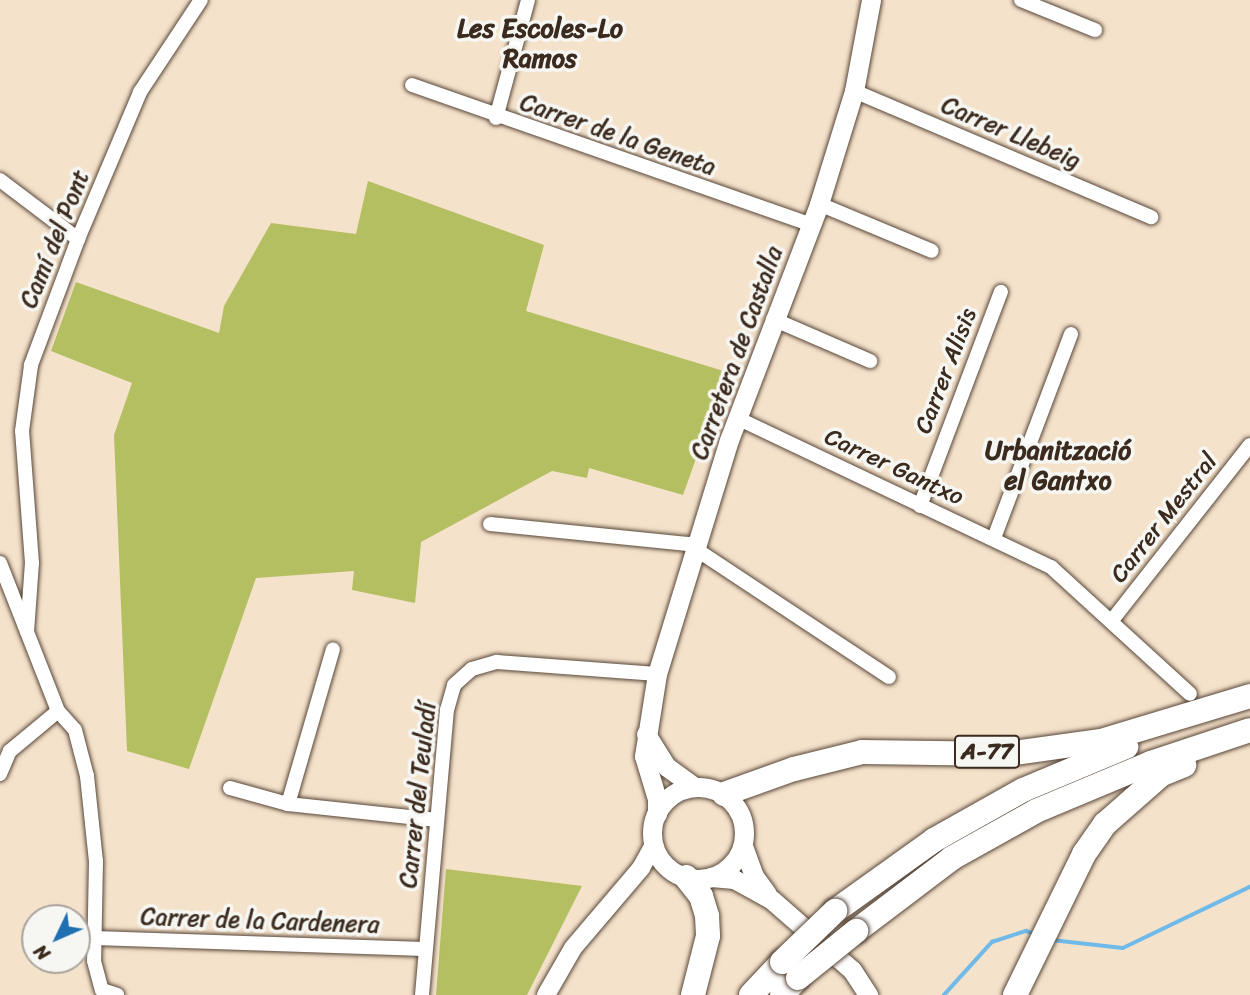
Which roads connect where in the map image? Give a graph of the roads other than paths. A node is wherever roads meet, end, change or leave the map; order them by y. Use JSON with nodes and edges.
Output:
{"nodes":[{"id":1,"x":201,"y":0,"type":"edge"},
{"id":2,"x":528,"y":0,"type":"edge"},
{"id":3,"x":872,"y":0,"type":"edge"},
{"id":4,"x":1021,"y":0,"type":"edge"},
{"id":5,"x":1095,"y":30,"type":"dead end"},
{"id":6,"x":412,"y":85,"type":"dead end"},
{"id":7,"x":854,"y":91,"type":"junction"},
{"id":8,"x":496,"y":118,"type":"junction"},
{"id":9,"x":0,"y":180,"type":"edge"},
{"id":10,"x":819,"y":204,"type":"junction"},
{"id":11,"x":1151,"y":218,"type":"dead end"},
{"id":12,"x":810,"y":224,"type":"junction"},
{"id":13,"x":78,"y":239,"type":"junction"},
{"id":14,"x":932,"y":251,"type":"dead end"},
{"id":15,"x":1000,"y":292,"type":"dead end"},
{"id":16,"x":773,"y":319,"type":"junction"},
{"id":17,"x":1071,"y":334,"type":"dead end"},
{"id":18,"x":870,"y":361,"type":"dead end"},
{"id":19,"x":737,"y":418,"type":"junction"},
{"id":20,"x":1250,"y":445,"type":"edge"},
{"id":21,"x":920,"y":506,"type":"junction"},
{"id":22,"x":490,"y":524,"type":"dead end"},
{"id":23,"x":994,"y":538,"type":"junction"},
{"id":24,"x":695,"y":551,"type":"junction"},
{"id":25,"x":0,"y":563,"type":"edge"},
{"id":26,"x":1113,"y":619,"type":"junction"},
{"id":27,"x":27,"y":632,"type":"junction"},
{"id":28,"x":333,"y":649,"type":"dead end"},
{"id":29,"x":657,"y":674,"type":"junction"},
{"id":30,"x":889,"y":677,"type":"dead end"},
{"id":31,"x":1190,"y":694,"type":"dead end"},
{"id":32,"x":1250,"y":696,"type":"edge"},
{"id":33,"x":1250,"y":706,"type":"edge"},
{"id":34,"x":58,"y":711,"type":"junction"},
{"id":35,"x":646,"y":728,"type":"junction"},
{"id":36,"x":1250,"y":730,"type":"edge"},
{"id":37,"x":1250,"y":738,"type":"edge"},
{"id":38,"x":0,"y":774,"type":"edge"},
{"id":39,"x":695,"y":787,"type":"junction"},
{"id":40,"x":230,"y":788,"type":"dead end"},
{"id":41,"x":723,"y":794,"type":"junction"},
{"id":42,"x":288,"y":804,"type":"junction"},
{"id":43,"x":657,"y":814,"type":"junction"},
{"id":44,"x":437,"y":820,"type":"junction"},
{"id":45,"x":743,"y":846,"type":"junction"},
{"id":46,"x":657,"y":852,"type":"junction"},
{"id":47,"x":698,"y":877,"type":"junction"},
{"id":48,"x":772,"y":900,"type":"junction"},
{"id":49,"x":94,"y":938,"type":"junction"},
{"id":50,"x":425,"y":948,"type":"junction"},
{"id":51,"x":788,"y":978,"type":"edge"},
{"id":52,"x":117,"y":995,"type":"edge"},
{"id":53,"x":422,"y":995,"type":"edge"},
{"id":54,"x":546,"y":995,"type":"edge"},
{"id":55,"x":693,"y":995,"type":"edge"},
{"id":56,"x":751,"y":995,"type":"edge"},
{"id":57,"x":868,"y":995,"type":"edge"},
{"id":58,"x":1015,"y":995,"type":"edge"}],
"edges":[{"from":1,"to":13,"type":"street","name":"Camí del Pont"},
{"from":2,"to":8,"type":"street"},
{"from":3,"to":7,"type":"main road","name":"Carretera de Castalla"},
{"from":4,"to":5,"type":"street"},
{"from":6,"to":8,"type":"street","name":"Carrer de la Geneta"},
{"from":7,"to":10,"type":"main road","name":"Carretera de Castalla"},
{"from":7,"to":11,"type":"street","name":"Carrer Llebeig"},
{"from":8,"to":12,"type":"street","name":"Carrer de la Geneta"},
{"from":9,"to":13,"type":"street"},
{"from":10,"to":12,"type":"main road","name":"Carretera de Castalla"},
{"from":10,"to":14,"type":"street"},
{"from":12,"to":16,"type":"main road","name":"Carretera de Castalla"},
{"from":13,"to":27,"type":"street","name":"Camí del Pont"},
{"from":15,"to":21,"type":"street","name":"Carrer Alisis"},
{"from":16,"to":18,"type":"street"},
{"from":16,"to":19,"type":"main road","name":"Carretera de Castalla"},
{"from":17,"to":23,"type":"street"},
{"from":19,"to":21,"type":"street","name":"Carrer Gantxo"},
{"from":19,"to":24,"type":"main road","name":"Carretera de Castalla"},
{"from":20,"to":26,"type":"street","name":"Carrer Mestral"},
{"from":21,"to":23,"type":"street","name":"Carrer Gantxo"},
{"from":22,"to":24,"type":"street"},
{"from":23,"to":26,"type":"street","name":"Carrer Gantxo"},
{"from":24,"to":29,"type":"main road","name":"Carretera de Castalla"},
{"from":24,"to":30,"type":"street"},
{"from":25,"to":27,"type":"street"},
{"from":26,"to":31,"type":"street","name":"Carrer Gantxo"},
{"from":27,"to":34,"type":"street","name":"Camí del Pont"},
{"from":28,"to":42,"type":"street"},
{"from":29,"to":35,"type":"main road","name":"Carretera de Castalla"},
{"from":29,"to":44,"type":"street","name":"Carrer del Teuladí"},
{"from":32,"to":41,"type":"highway","number":"A-77"},
{"from":33,"to":51,"type":"highway","number":"A-77","bridge":true},
{"from":34,"to":38,"type":"street"},
{"from":34,"to":49,"type":"street","name":"Camí del Pont"},
{"from":35,"to":39,"type":"main road"},
{"from":35,"to":43,"type":"main road","name":"Carretera de Castalla"},
{"from":36,"to":51,"type":"highway","number":"A-77","bridge":true},
{"from":37,"to":58,"type":"highway"},
{"from":39,"to":41,"type":"main road"},
{"from":39,"to":43,"type":"main road"},
{"from":40,"to":42,"type":"street"},
{"from":41,"to":45,"type":"main road"},
{"from":42,"to":44,"type":"street"},
{"from":43,"to":46,"type":"main road"},
{"from":44,"to":50,"type":"street","name":"Carrer del Teuladí"},
{"from":45,"to":47,"type":"main road"},
{"from":45,"to":48,"type":"main road"},
{"from":46,"to":47,"type":"main road"},
{"from":46,"to":54,"type":"street"},
{"from":47,"to":48,"type":"main road"},
{"from":47,"to":55,"type":"highway"},
{"from":48,"to":57,"type":"main road"},
{"from":49,"to":50,"type":"street","name":"Carrer de la Cardenera"},
{"from":49,"to":52,"type":"street","name":"Camí del Pont"},
{"from":50,"to":53,"type":"street","name":"Carrer del Teuladí"},
{"from":51,"to":56,"type":"highway","number":"A-77"}]}
